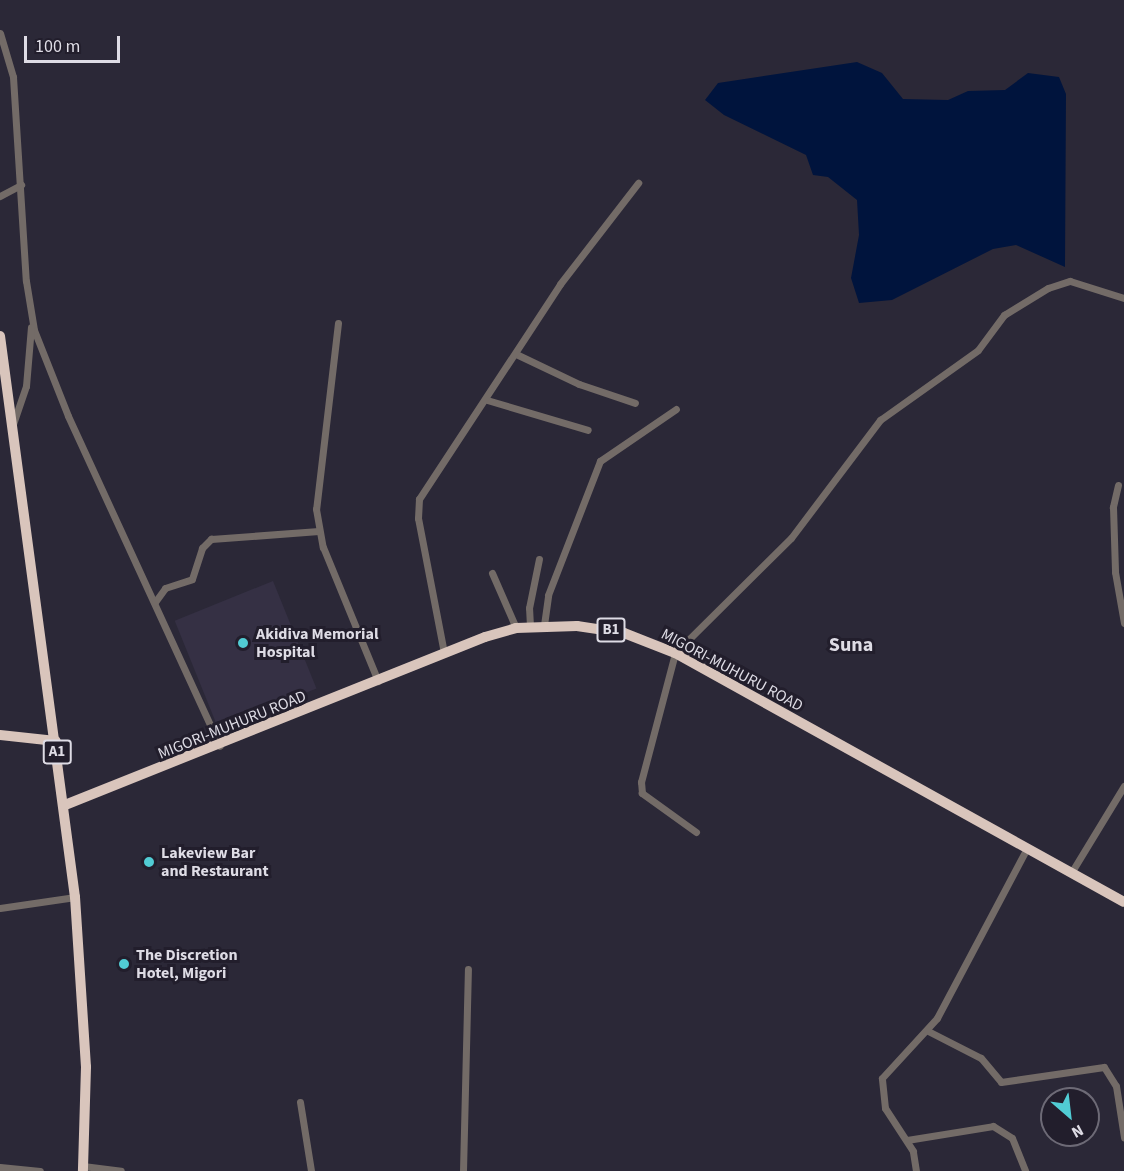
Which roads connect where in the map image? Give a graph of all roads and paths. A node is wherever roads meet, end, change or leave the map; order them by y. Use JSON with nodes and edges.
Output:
{"nodes":[{"id":1,"x":0,"y":33,"type":"edge"},
{"id":2,"x":638,"y":183,"type":"dead end"},
{"id":3,"x":21,"y":185,"type":"junction"},
{"id":4,"x":0,"y":196,"type":"edge"},
{"id":5,"x":1124,"y":298,"type":"edge"},
{"id":6,"x":31,"y":321,"type":"junction"},
{"id":7,"x":338,"y":323,"type":"dead end"},
{"id":8,"x":0,"y":336,"type":"edge"},
{"id":9,"x":516,"y":354,"type":"junction"},
{"id":10,"x":487,"y":400,"type":"junction"},
{"id":11,"x":635,"y":403,"type":"dead end"},
{"id":12,"x":676,"y":409,"type":"dead end"},
{"id":13,"x":13,"y":424,"type":"junction"},
{"id":14,"x":588,"y":430,"type":"dead end"},
{"id":15,"x":1118,"y":485,"type":"dead end"},
{"id":16,"x":319,"y":531,"type":"junction"},
{"id":17,"x":539,"y":559,"type":"dead end"},
{"id":18,"x":492,"y":573,"type":"dead end"},
{"id":19,"x":148,"y":586,"type":"junction"},
{"id":20,"x":165,"y":588,"type":"junction"},
{"id":21,"x":155,"y":602,"type":"junction"},
{"id":22,"x":1124,"y":623,"type":"edge"},
{"id":23,"x":544,"y":625,"type":"junction"},
{"id":24,"x":530,"y":626,"type":"junction"},
{"id":25,"x":516,"y":628,"type":"junction"},
{"id":26,"x":444,"y":653,"type":"junction"},
{"id":27,"x":675,"y":653,"type":"junction"},
{"id":28,"x":378,"y":681,"type":"junction"},
{"id":29,"x":54,"y":727,"type":"junction"},
{"id":30,"x":0,"y":735,"type":"edge"},
{"id":31,"x":29,"y":735,"type":"junction"},
{"id":32,"x":56,"y":741,"type":"junction"},
{"id":33,"x":220,"y":746,"type":"junction"},
{"id":34,"x":1124,"y":786,"type":"edge"},
{"id":35,"x":64,"y":805,"type":"junction"},
{"id":36,"x":696,"y":832,"type":"dead end"},
{"id":37,"x":1026,"y":850,"type":"junction"},
{"id":38,"x":1071,"y":873,"type":"junction"},
{"id":39,"x":75,"y":897,"type":"junction"},
{"id":40,"x":1124,"y":902,"type":"edge"},
{"id":41,"x":0,"y":908,"type":"edge"},
{"id":42,"x":468,"y":969,"type":"dead end"},
{"id":43,"x":928,"y":1031,"type":"junction"},
{"id":44,"x":300,"y":1102,"type":"dead end"},
{"id":45,"x":1124,"y":1137,"type":"edge"},
{"id":46,"x":908,"y":1140,"type":"junction"},
{"id":47,"x":0,"y":1167,"type":"edge"},
{"id":48,"x":83,"y":1168,"type":"edge"},
{"id":49,"x":40,"y":1171,"type":"edge"},
{"id":50,"x":121,"y":1171,"type":"edge"},
{"id":51,"x":310,"y":1171,"type":"edge"},
{"id":52,"x":463,"y":1171,"type":"edge"},
{"id":53,"x":916,"y":1171,"type":"edge"},
{"id":54,"x":1025,"y":1171,"type":"edge"}],
"edges":[{"from":1,"to":3,"type":"street"},
{"from":2,"to":9,"type":"street"},
{"from":3,"to":4,"type":"street"},
{"from":3,"to":6,"type":"street"},
{"from":5,"to":27,"type":"street"},
{"from":6,"to":13,"type":"street"},
{"from":6,"to":19,"type":"street"},
{"from":7,"to":16,"type":"street"},
{"from":8,"to":13,"type":"highway","number":"A1"},
{"from":9,"to":10,"type":"street"},
{"from":9,"to":11,"type":"street"},
{"from":10,"to":14,"type":"street"},
{"from":10,"to":26,"type":"street"},
{"from":12,"to":23,"type":"street"},
{"from":13,"to":29,"type":"highway","number":"A1"},
{"from":15,"to":22,"type":"street"},
{"from":16,"to":20,"type":"street"},
{"from":16,"to":28,"type":"street"},
{"from":17,"to":24,"type":"street"},
{"from":18,"to":25,"type":"street"},
{"from":19,"to":20,"type":"street"},
{"from":19,"to":21,"type":"street"},
{"from":20,"to":21,"type":"street"},
{"from":21,"to":33,"type":"street"},
{"from":23,"to":24,"type":"highway","name":"MIGORI-MUHURU ROAD","number":"B1"},
{"from":23,"to":27,"type":"highway","name":"MIGORI-MUHURU ROAD","number":"B1"},
{"from":24,"to":25,"type":"highway","name":"MIGORI-MUHURU ROAD","number":"B1"},
{"from":25,"to":26,"type":"highway","name":"MIGORI-MUHURU ROAD","number":"B1"},
{"from":26,"to":28,"type":"highway","name":"MIGORI-MUHURU ROAD","number":"B1"},
{"from":27,"to":36,"type":"street"},
{"from":27,"to":37,"type":"highway","name":"MIGORI-MUHURU ROAD","number":"B1"},
{"from":28,"to":33,"type":"highway","name":"MIGORI-MUHURU ROAD","number":"B1"},
{"from":29,"to":31,"type":"highway"},
{"from":29,"to":32,"type":"highway","number":"A1"},
{"from":30,"to":31,"type":"highway"},
{"from":31,"to":32,"type":"highway"},
{"from":32,"to":35,"type":"highway","number":"A1"},
{"from":33,"to":35,"type":"highway","name":"MIGORI-MUHURU ROAD","number":"B1"},
{"from":34,"to":38,"type":"street"},
{"from":35,"to":39,"type":"highway","number":"A1"},
{"from":37,"to":38,"type":"highway","name":"MIGORI-MUHURU ROAD","number":"B1"},
{"from":37,"to":43,"type":"street"},
{"from":38,"to":40,"type":"highway","name":"MIGORI-MUHURU ROAD","number":"B1"},
{"from":39,"to":41,"type":"street"},
{"from":39,"to":48,"type":"highway","number":"A1"},
{"from":42,"to":52,"type":"street"},
{"from":43,"to":45,"type":"street"},
{"from":43,"to":46,"type":"street"},
{"from":44,"to":51,"type":"street"},
{"from":46,"to":53,"type":"street"},
{"from":46,"to":54,"type":"street"},
{"from":47,"to":49,"type":"street"},
{"from":48,"to":50,"type":"street"}]}
